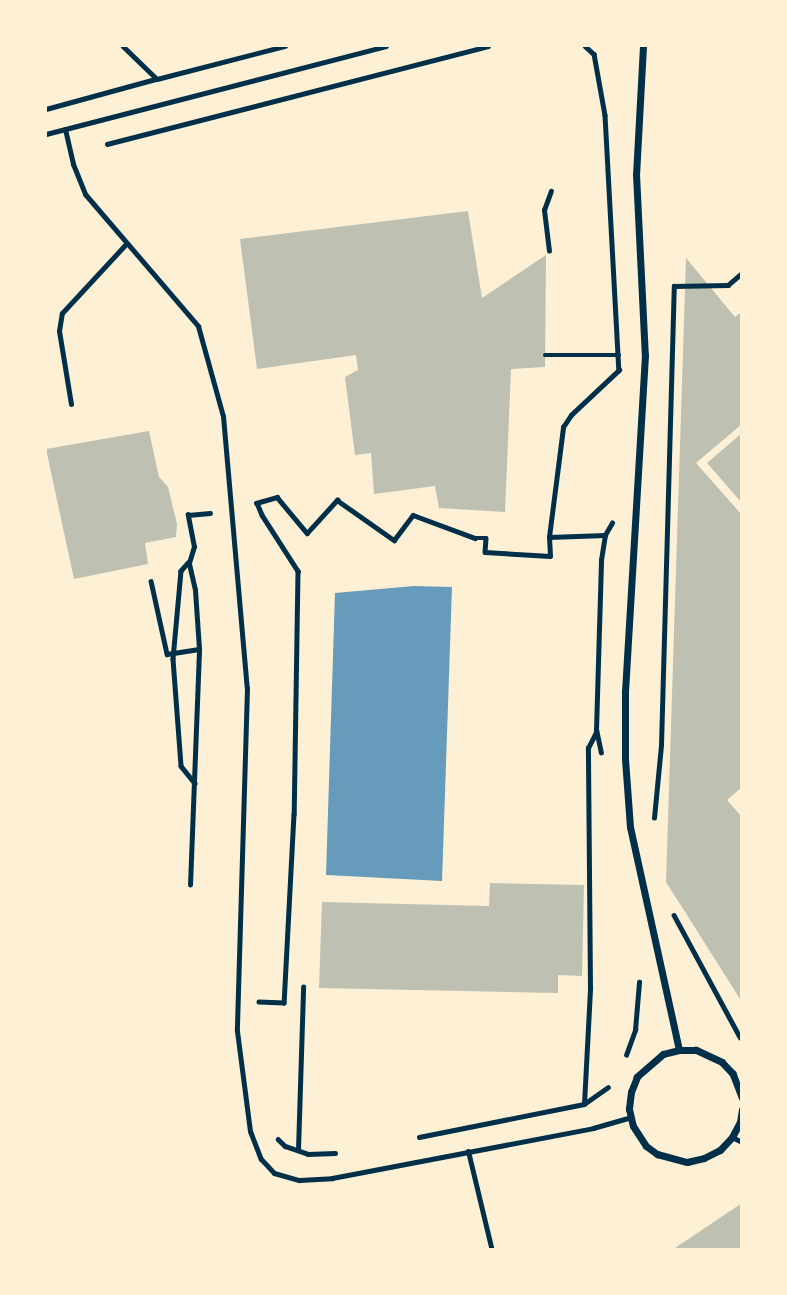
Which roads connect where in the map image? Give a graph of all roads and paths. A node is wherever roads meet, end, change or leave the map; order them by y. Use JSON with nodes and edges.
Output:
{"nodes":[{"id":1,"x":123,"y":46,"type":"edge"},
{"id":2,"x":285,"y":46,"type":"edge"},
{"id":3,"x":386,"y":46,"type":"edge"},
{"id":4,"x":488,"y":46,"type":"edge"},
{"id":5,"x":585,"y":46,"type":"edge"},
{"id":6,"x":643,"y":46,"type":"edge"},
{"id":7,"x":157,"y":79,"type":"junction"},
{"id":8,"x":46,"y":109,"type":"edge"},
{"id":9,"x":65,"y":129,"type":"junction"},
{"id":10,"x":46,"y":134,"type":"edge"},
{"id":11,"x":107,"y":145,"type":"dead end"},
{"id":12,"x":551,"y":191,"type":"dead end"},
{"id":13,"x":126,"y":244,"type":"junction"},
{"id":14,"x":549,"y":251,"type":"dead end"},
{"id":15,"x":741,"y":273,"type":"edge"},
{"id":16,"x":545,"y":355,"type":"dead end"},
{"id":17,"x":619,"y":355,"type":"junction"},
{"id":18,"x":619,"y":370,"type":"junction"},
{"id":19,"x":619,"y":383,"type":"dead end"},
{"id":20,"x":71,"y":404,"type":"dead end"},
{"id":21,"x":257,"y":503,"type":"junction"},
{"id":22,"x":232,"y":510,"type":"junction"},
{"id":23,"x":614,"y":517,"type":"dead end"},
{"id":24,"x":605,"y":536,"type":"junction"},
{"id":25,"x":549,"y":537,"type":"junction"},
{"id":26,"x":189,"y":563,"type":"junction"},
{"id":27,"x":151,"y":581,"type":"dead end"},
{"id":28,"x":199,"y":649,"type":"junction"},
{"id":29,"x":174,"y":654,"type":"junction"},
{"id":30,"x":596,"y":730,"type":"junction"},
{"id":31,"x":601,"y":755,"type":"dead end"},
{"id":32,"x":195,"y":783,"type":"junction"},
{"id":33,"x":654,"y":821,"type":"dead end"},
{"id":34,"x":190,"y":885,"type":"dead end"},
{"id":35,"x":671,"y":909,"type":"dead end"},
{"id":36,"x":639,"y":976,"type":"dead end"},
{"id":37,"x":303,"y":987,"type":"dead end"},
{"id":38,"x":254,"y":1008,"type":"dead end"},
{"id":39,"x":740,"y":1037,"type":"edge"},
{"id":40,"x":679,"y":1050,"type":"junction"},
{"id":41,"x":623,"y":1061,"type":"dead end"},
{"id":42,"x":613,"y":1081,"type":"dead end"},
{"id":43,"x":739,"y":1081,"type":"edge"},
{"id":44,"x":741,"y":1098,"type":"edge"},
{"id":45,"x":584,"y":1104,"type":"junction"},
{"id":46,"x":741,"y":1109,"type":"edge"},
{"id":47,"x":631,"y":1117,"type":"junction"},
{"id":48,"x":270,"y":1130,"type":"dead end"},
{"id":49,"x":413,"y":1138,"type":"dead end"},
{"id":50,"x":732,"y":1138,"type":"junction"},
{"id":51,"x":741,"y":1142,"type":"edge"},
{"id":52,"x":298,"y":1150,"type":"junction"},
{"id":53,"x":348,"y":1151,"type":"dead end"},
{"id":54,"x":468,"y":1151,"type":"junction"},
{"id":55,"x":491,"y":1247,"type":"dead end"}],
"edges":[{"from":1,"to":7,"type":"path"},
{"from":2,"to":7,"type":"path"},
{"from":3,"to":9,"type":"lane"},
{"from":4,"to":11,"type":"path"},
{"from":5,"to":17,"type":"path"},
{"from":6,"to":40,"type":"street"},
{"from":7,"to":8,"type":"path"},
{"from":9,"to":10,"type":"lane"},
{"from":9,"to":13,"type":"lane"},
{"from":12,"to":14,"type":"path"},
{"from":13,"to":20,"type":"lane"},
{"from":13,"to":22,"type":"lane"},
{"from":15,"to":33,"type":"path"},
{"from":16,"to":17,"type":"path"},
{"from":17,"to":18,"type":"path"},
{"from":18,"to":19,"type":"path"},
{"from":18,"to":25,"type":"path"},
{"from":21,"to":22,"type":"path"},
{"from":21,"to":25,"type":"path"},
{"from":21,"to":38,"type":"path"},
{"from":22,"to":26,"type":"path"},
{"from":22,"to":54,"type":"lane"},
{"from":23,"to":24,"type":"path"},
{"from":24,"to":25,"type":"path"},
{"from":24,"to":30,"type":"path"},
{"from":26,"to":28,"type":"path"},
{"from":26,"to":29,"type":"path"},
{"from":27,"to":29,"type":"path"},
{"from":28,"to":29,"type":"path"},
{"from":28,"to":32,"type":"path"},
{"from":29,"to":32,"type":"path"},
{"from":30,"to":31,"type":"path"},
{"from":30,"to":45,"type":"path"},
{"from":32,"to":34,"type":"path"},
{"from":35,"to":39,"type":"path"},
{"from":36,"to":41,"type":"path"},
{"from":37,"to":52,"type":"path"},
{"from":40,"to":43,"type":"street"},
{"from":40,"to":47,"type":"street"},
{"from":42,"to":45,"type":"path"},
{"from":43,"to":44,"type":"street"},
{"from":45,"to":49,"type":"path"},
{"from":46,"to":50,"type":"street"},
{"from":47,"to":50,"type":"street"},
{"from":47,"to":54,"type":"lane"},
{"from":48,"to":52,"type":"path"},
{"from":50,"to":51,"type":"lane"},
{"from":52,"to":53,"type":"path"},
{"from":54,"to":55,"type":"lane"}]}
